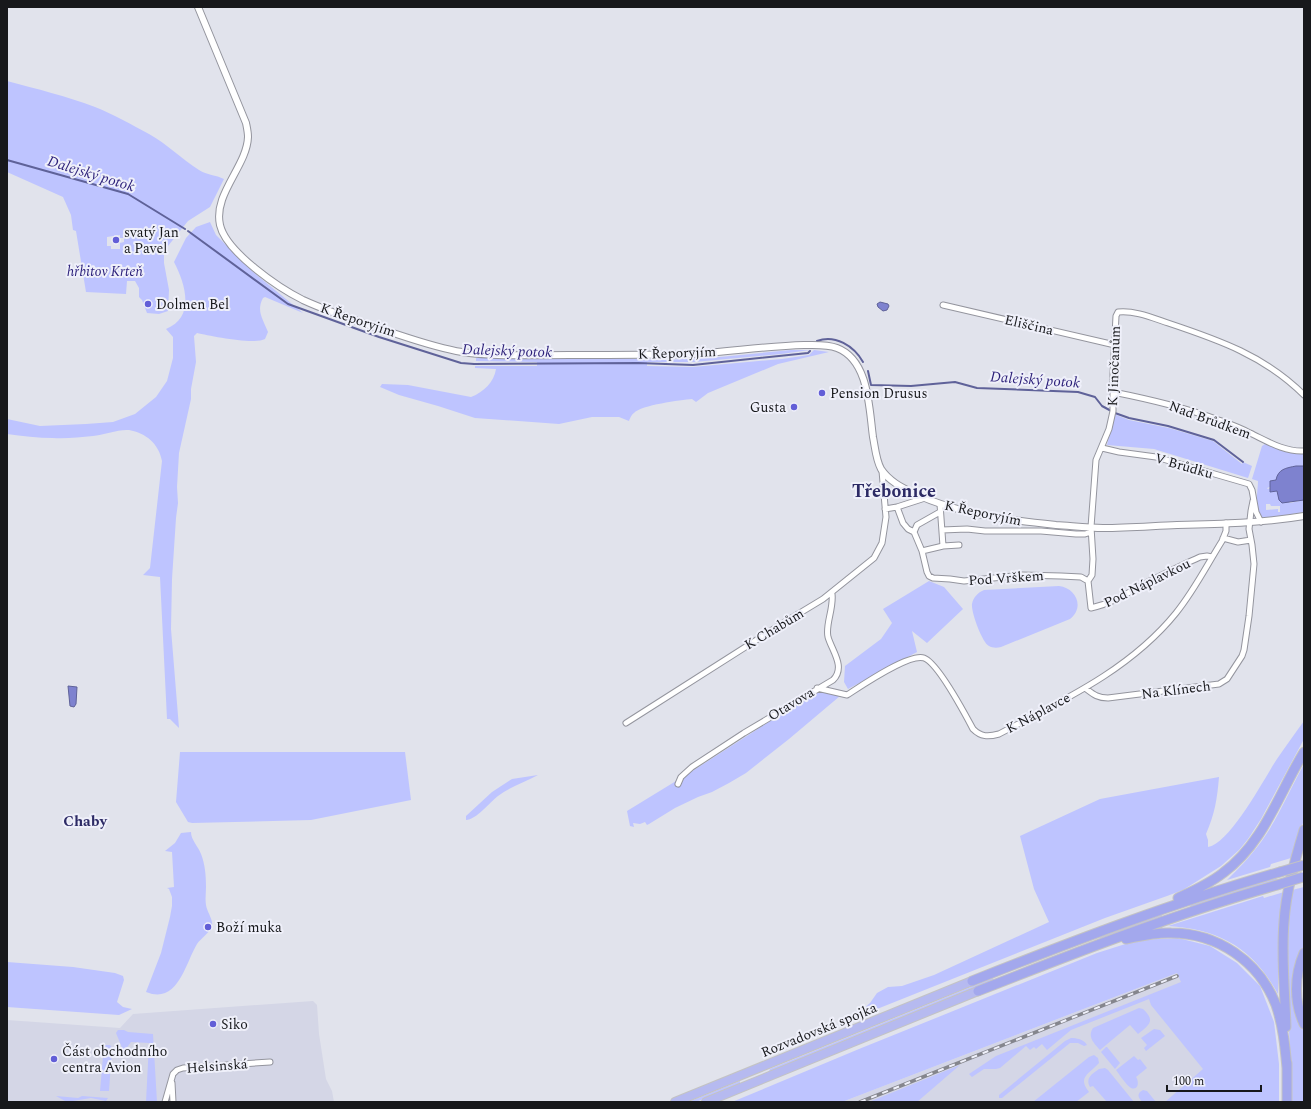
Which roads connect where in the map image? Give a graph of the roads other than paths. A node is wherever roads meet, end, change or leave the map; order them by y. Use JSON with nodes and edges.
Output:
{"nodes":[{"id":1,"x":198,"y":7,"type":"edge"},
{"id":2,"x":943,"y":305,"type":"dead end"},
{"id":3,"x":1115,"y":344,"type":"junction"},
{"id":4,"x":1113,"y":392,"type":"junction"},
{"id":5,"x":1304,"y":395,"type":"edge"},
{"id":6,"x":1102,"y":448,"type":"junction"},
{"id":7,"x":1304,"y":451,"type":"edge"},
{"id":8,"x":882,"y":471,"type":"junction"},
{"id":9,"x":924,"y":498,"type":"junction"},
{"id":10,"x":1253,"y":501,"type":"junction"},
{"id":11,"x":940,"y":504,"type":"junction"},
{"id":12,"x":897,"y":507,"type":"junction"},
{"id":13,"x":885,"y":509,"type":"junction"},
{"id":14,"x":940,"y":512,"type":"junction"},
{"id":15,"x":1304,"y":516,"type":"edge"},
{"id":16,"x":1261,"y":522,"type":"junction"},
{"id":17,"x":1226,"y":523,"type":"junction"},
{"id":18,"x":1249,"y":523,"type":"junction"},
{"id":19,"x":942,"y":530,"type":"junction"},
{"id":20,"x":1091,"y":530,"type":"junction"},
{"id":21,"x":914,"y":532,"type":"junction"},
{"id":22,"x":1224,"y":538,"type":"junction"},
{"id":23,"x":1251,"y":540,"type":"junction"},
{"id":24,"x":959,"y":544,"type":"dead end"},
{"id":25,"x":943,"y":546,"type":"junction"},
{"id":26,"x":922,"y":551,"type":"junction"},
{"id":27,"x":1212,"y":557,"type":"junction"},
{"id":28,"x":1088,"y":581,"type":"junction"},
{"id":29,"x":832,"y":594,"type":"junction"},
{"id":30,"x":818,"y":688,"type":"junction"},
{"id":31,"x":1084,"y":688,"type":"junction"},
{"id":32,"x":626,"y":723,"type":"dead end"},
{"id":33,"x":1304,"y":752,"type":"edge"},
{"id":34,"x":678,"y":784,"type":"dead end"},
{"id":35,"x":1304,"y":830,"type":"edge"},
{"id":36,"x":1304,"y":838,"type":"edge"},
{"id":37,"x":1296,"y":858,"type":"junction"},
{"id":38,"x":1304,"y":865,"type":"edge"},
{"id":39,"x":1304,"y":877,"type":"edge"},
{"id":40,"x":1133,"y":919,"type":"junction"},
{"id":41,"x":1089,"y":947,"type":"junction"},
{"id":42,"x":1304,"y":954,"type":"edge"},
{"id":43,"x":972,"y":982,"type":"joint"},
{"id":44,"x":978,"y":991,"type":"joint"},
{"id":45,"x":1304,"y":1024,"type":"edge"},
{"id":46,"x":270,"y":1062,"type":"dead end"},
{"id":47,"x":1287,"y":1068,"type":"junction"},
{"id":48,"x":171,"y":1080,"type":"junction"},
{"id":49,"x":165,"y":1102,"type":"edge"},
{"id":50,"x":173,"y":1102,"type":"edge"},
{"id":51,"x":675,"y":1102,"type":"edge"},
{"id":52,"x":706,"y":1102,"type":"edge"},
{"id":53,"x":1287,"y":1102,"type":"edge"}],
"edges":[{"from":1,"to":8,"type":"street","name":"K Řeporyjím"},
{"from":2,"to":3,"type":"street","name":"Eliščina"},
{"from":3,"to":4,"type":"street","name":"K Jinočanům"},
{"from":3,"to":5,"type":"street","name":"K Jinočanům"},
{"from":4,"to":6,"type":"street","name":"K Jinočanům"},
{"from":4,"to":7,"type":"street","name":"Nad Brůdkem"},
{"from":6,"to":10,"type":"street","name":"V Brůdku"},
{"from":6,"to":20,"type":"street","name":"K Jinočanům"},
{"from":8,"to":9,"type":"street","name":"K Řeporyjím"},
{"from":8,"to":13,"type":"street","name":"K Chabům"},
{"from":9,"to":11,"type":"street","name":"K Řeporyjím"},
{"from":9,"to":12,"type":"street"},
{"from":10,"to":16,"type":"street","name":"V Brůdku"},
{"from":10,"to":18,"type":"street","name":"V Brůdku"},
{"from":11,"to":14,"type":"street"},
{"from":11,"to":20,"type":"street","name":"K Řeporyjím"},
{"from":12,"to":13,"type":"street"},
{"from":12,"to":21,"type":"street","name":"Pod Vrškem"},
{"from":13,"to":29,"type":"street","name":"K Chabům"},
{"from":14,"to":19,"type":"street"},
{"from":14,"to":21,"type":"street"},
{"from":15,"to":16,"type":"street","name":"K Řeporyjím"},
{"from":16,"to":18,"type":"street","name":"K Řeporyjím"},
{"from":17,"to":18,"type":"street","name":"K Řeporyjím"},
{"from":17,"to":20,"type":"street","name":"K Řeporyjím"},
{"from":17,"to":22,"type":"street","name":"K Náplavce"},
{"from":18,"to":23,"type":"street","name":"Na Klínech"},
{"from":19,"to":20,"type":"street","name":"K Řeporyjím"},
{"from":19,"to":25,"type":"street"},
{"from":20,"to":28,"type":"street","name":"Pod Náplavkou"},
{"from":21,"to":26,"type":"street","name":"Pod Vrškem"},
{"from":22,"to":23,"type":"street"},
{"from":22,"to":27,"type":"street","name":"K Náplavce"},
{"from":23,"to":31,"type":"street","name":"Na Klínech"},
{"from":24,"to":25,"type":"street"},
{"from":25,"to":26,"type":"street"},
{"from":26,"to":28,"type":"street","name":"Pod Vrškem"},
{"from":27,"to":28,"type":"street","name":"Pod Náplavkou"},
{"from":27,"to":31,"type":"street","name":"K Náplavce"},
{"from":29,"to":30,"type":"street","name":"Otavova"},
{"from":29,"to":32,"type":"street","name":"K Chabům"},
{"from":30,"to":31,"type":"street","name":"K Náplavce"},
{"from":30,"to":34,"type":"street","name":"Otavova"},
{"from":33,"to":40,"type":"highway"},
{"from":35,"to":37,"type":"highway"},
{"from":36,"to":37,"type":"highway"},
{"from":37,"to":47,"type":"highway"},
{"from":38,"to":40,"type":"highway","bridge":true},
{"from":39,"to":41,"type":"highway","bridge":true},
{"from":40,"to":43,"type":"highway"},
{"from":41,"to":44,"type":"highway"},
{"from":41,"to":47,"type":"highway"},
{"from":42,"to":45,"type":"highway"},
{"from":43,"to":51,"type":"highway","name":"Rozvadovská spojka"},
{"from":44,"to":52,"type":"highway","name":"Rozvadovská spojka"},
{"from":46,"to":48,"type":"street","name":"Helsinská"},
{"from":47,"to":53,"type":"highway"},
{"from":48,"to":49,"type":"street","name":"Helsinská"},
{"from":48,"to":50,"type":"street","name":"Helsinská"}]}
